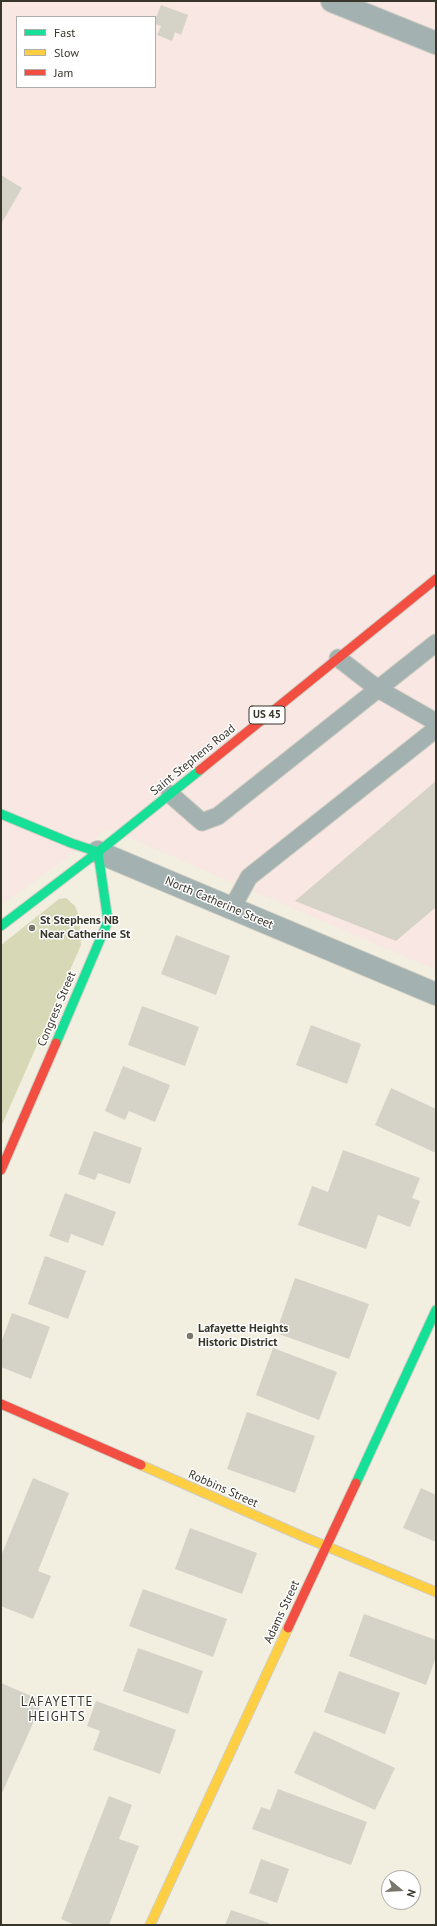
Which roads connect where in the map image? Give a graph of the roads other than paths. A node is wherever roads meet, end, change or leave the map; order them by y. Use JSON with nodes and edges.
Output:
{"nodes":[{"id":1,"x":332,"y":1,"type":"edge"},
{"id":2,"x":436,"y":43,"type":"edge"},
{"id":3,"x":436,"y":579,"type":"edge"},
{"id":4,"x":436,"y":643,"type":"edge"},
{"id":5,"x":338,"y":658,"type":"junction"},
{"id":6,"x":378,"y":689,"type":"junction"},
{"id":7,"x":436,"y":722,"type":"edge"},
{"id":8,"x":436,"y":729,"type":"edge"},
{"id":9,"x":170,"y":794,"type":"junction"},
{"id":10,"x":1,"y":814,"type":"edge"},
{"id":11,"x":98,"y":852,"type":"junction"},
{"id":12,"x":232,"y":908,"type":"junction"},
{"id":13,"x":1,"y":926,"type":"edge"},
{"id":14,"x":436,"y":994,"type":"edge"},
{"id":15,"x":1,"y":1170,"type":"edge"},
{"id":16,"x":436,"y":1310,"type":"edge"},
{"id":17,"x":1,"y":1404,"type":"edge"},
{"id":18,"x":326,"y":1547,"type":"junction"},
{"id":19,"x":436,"y":1592,"type":"edge"},
{"id":20,"x":150,"y":1925,"type":"edge"}],
"edges":[{"from":1,"to":2,"type":"street"},
{"from":3,"to":5,"type":"street","name":"Saint Stephens Road","number":"US 45"},
{"from":4,"to":6,"type":"lane"},
{"from":5,"to":6,"type":"lane"},
{"from":5,"to":9,"type":"street","name":"Saint Stephens Road","number":"US 45"},
{"from":6,"to":7,"type":"lane"},
{"from":6,"to":9,"type":"lane"},
{"from":8,"to":12,"type":"lane"},
{"from":9,"to":11,"type":"street","name":"Saint Stephens Road","number":"US 45"},
{"from":10,"to":11,"type":"street","name":"North Catherine Street"},
{"from":11,"to":12,"type":"street","name":"North Catherine Street"},
{"from":11,"to":13,"type":"street","name":"Saint Stephens Road","number":"US 45"},
{"from":11,"to":15,"type":"street","name":"Congress Street"},
{"from":12,"to":14,"type":"street","name":"North Catherine Street"},
{"from":16,"to":18,"type":"street","name":"Adams Street"},
{"from":17,"to":18,"type":"street","name":"Robbins Street"},
{"from":18,"to":19,"type":"street","name":"Robbins Street"},
{"from":18,"to":20,"type":"street","name":"Adams Street"}]}
